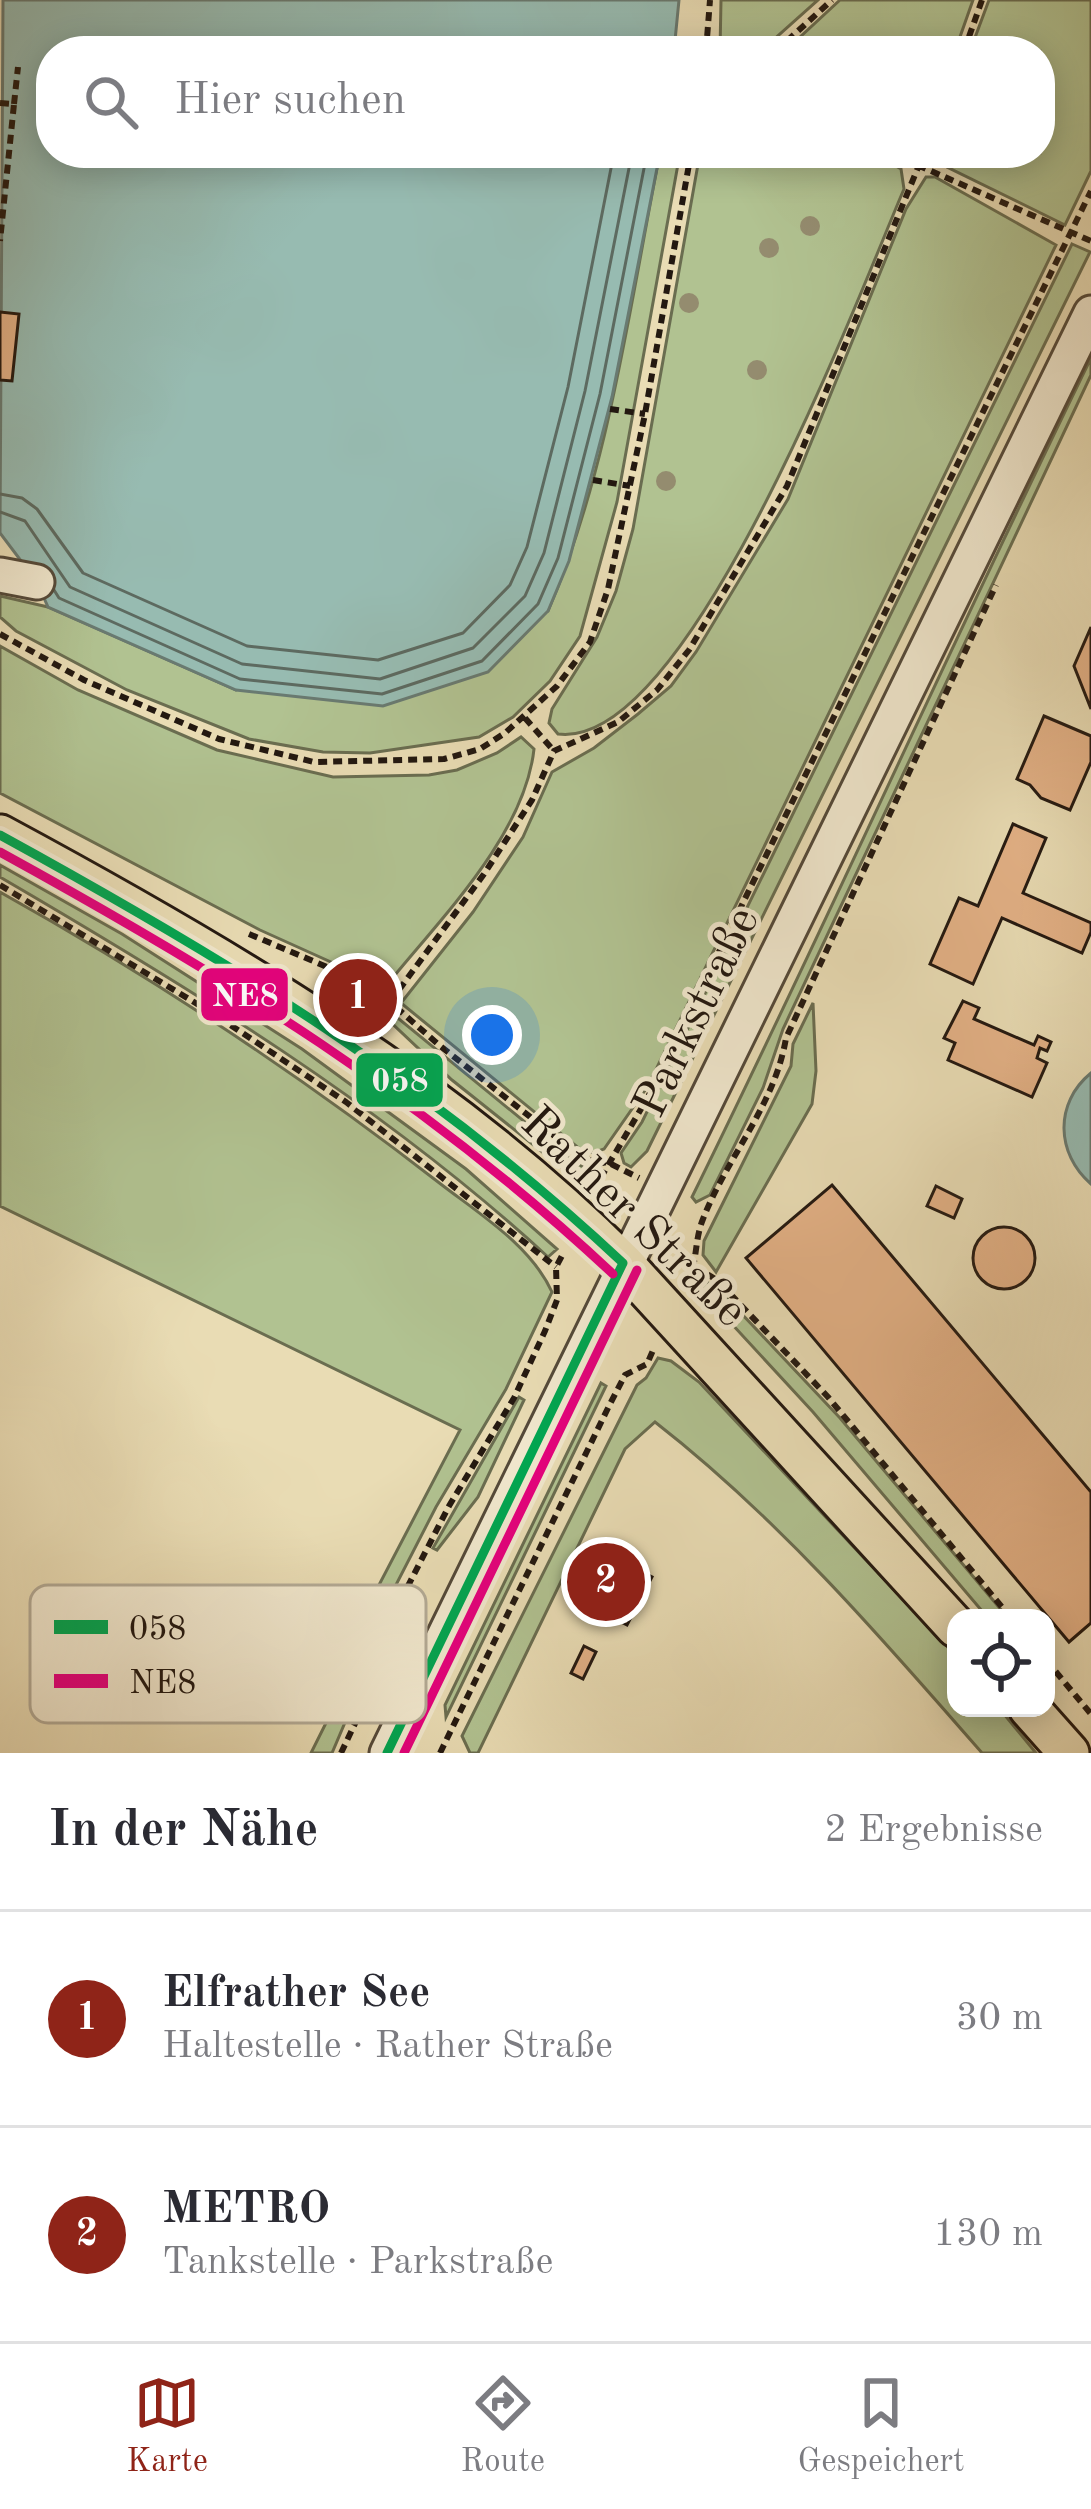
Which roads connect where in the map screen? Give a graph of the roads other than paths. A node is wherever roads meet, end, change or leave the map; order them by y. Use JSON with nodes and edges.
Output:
{"nodes":[{"id":1,"x":1091,"y":313,"type":"edge"},
{"id":2,"x":0,"y":575,"type":"edge"},
{"id":3,"x":37,"y":583,"type":"dead end"},
{"id":4,"x":0,"y":835,"type":"edge"},
{"id":5,"x":623,"y":1263,"type":"junction"},
{"id":6,"x":947,"y":1617,"type":"edge"},
{"id":7,"x":426,"y":1672,"type":"edge"},
{"id":8,"x":1038,"y":1717,"type":"edge"},
{"id":9,"x":401,"y":1723,"type":"edge"},
{"id":10,"x":387,"y":1753,"type":"edge"},
{"id":11,"x":1069,"y":1753,"type":"edge"}],
"edges":[{"from":1,"to":5,"type":"street","name":"Parkstraße"},
{"from":2,"to":3,"type":"street"},
{"from":4,"to":5,"type":"main road","name":"Rather Straße"},
{"from":5,"to":6,"type":"main road","name":"Rather Straße"},
{"from":5,"to":7,"type":"street","name":"Parkstraße"},
{"from":8,"to":11,"type":"main road"},
{"from":9,"to":10,"type":"street","name":"Parkstraße"}]}
